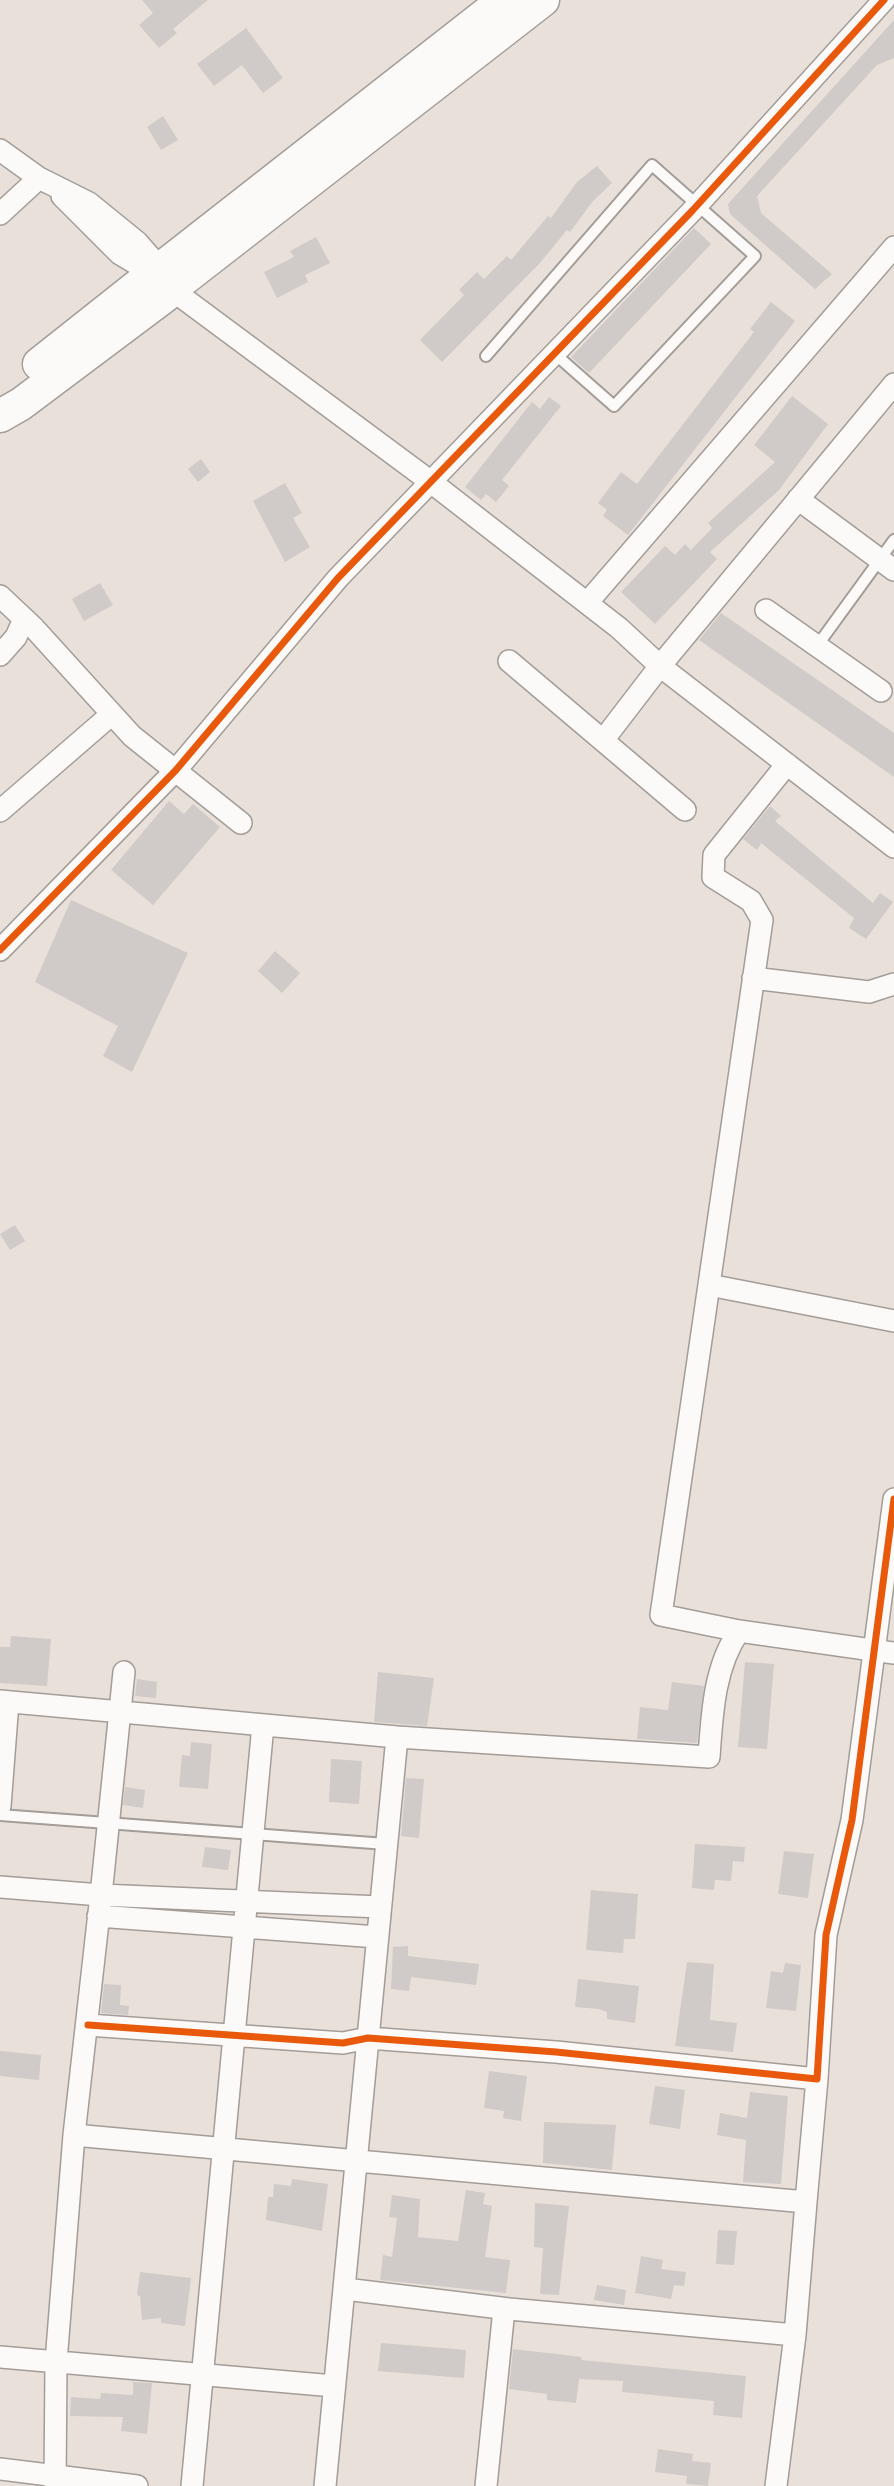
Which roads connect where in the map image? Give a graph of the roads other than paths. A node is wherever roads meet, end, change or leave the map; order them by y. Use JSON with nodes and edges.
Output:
{"nodes":[{"id":1,"x":504,"y":0,"type":"edge"},
{"id":2,"x":543,"y":0,"type":"edge"},
{"id":3,"x":884,"y":0,"type":"edge"},
{"id":4,"x":0,"y":150,"type":"edge"},
{"id":5,"x":45,"y":182,"type":"junction"},
{"id":6,"x":699,"y":204,"type":"junction"},
{"id":7,"x":0,"y":214,"type":"edge"},
{"id":8,"x":894,"y":247,"type":"edge"},
{"id":9,"x":164,"y":279,"type":"junction"},
{"id":10,"x":555,"y":354,"type":"junction"},
{"id":11,"x":486,"y":356,"type":"dead end"},
{"id":12,"x":894,"y":384,"type":"edge"},
{"id":13,"x":0,"y":400,"type":"edge"},
{"id":14,"x":0,"y":416,"type":"edge"},
{"id":15,"x":431,"y":482,"type":"junction"},
{"id":16,"x":798,"y":499,"type":"junction"},
{"id":17,"x":894,"y":540,"type":"edge"},
{"id":18,"x":887,"y":565,"type":"edge"},
{"id":19,"x":0,"y":596,"type":"edge"},
{"id":20,"x":587,"y":603,"type":"junction"},
{"id":21,"x":766,"y":610,"type":"dead end"},
{"id":22,"x":24,"y":619,"type":"junction"},
{"id":23,"x":817,"y":646,"type":"junction"},
{"id":24,"x":0,"y":655,"type":"edge"},
{"id":25,"x":509,"y":661,"type":"dead end"},
{"id":26,"x":660,"y":666,"type":"junction"},
{"id":27,"x":881,"y":691,"type":"dead end"},
{"id":28,"x":112,"y":714,"type":"junction"},
{"id":29,"x":604,"y":739,"type":"junction"},
{"id":30,"x":786,"y":764,"type":"junction"},
{"id":31,"x":176,"y":770,"type":"junction"},
{"id":32,"x":685,"y":810,"type":"dead end"},
{"id":33,"x":0,"y":811,"type":"edge"},
{"id":34,"x":241,"y":823,"type":"dead end"},
{"id":35,"x":894,"y":847,"type":"edge"},
{"id":36,"x":0,"y":950,"type":"edge"},
{"id":37,"x":753,"y":978,"type":"junction"},
{"id":38,"x":894,"y":985,"type":"edge"},
{"id":39,"x":709,"y":1285,"type":"junction"},
{"id":40,"x":894,"y":1321,"type":"edge"},
{"id":41,"x":894,"y":1499,"type":"edge"},
{"id":42,"x":738,"y":1630,"type":"junction"},
{"id":43,"x":885,"y":1651,"type":"edge"},
{"id":44,"x":124,"y":1672,"type":"dead end"},
{"id":45,"x":4,"y":1702,"type":"edge"},
{"id":46,"x":120,"y":1712,"type":"junction"},
{"id":47,"x":263,"y":1725,"type":"junction"},
{"id":48,"x":397,"y":1737,"type":"junction"},
{"id":49,"x":0,"y":1807,"type":"edge"},
{"id":50,"x":0,"y":1815,"type":"edge"},
{"id":51,"x":108,"y":1823,"type":"junction"},
{"id":52,"x":253,"y":1834,"type":"junction"},
{"id":53,"x":386,"y":1844,"type":"junction"},
{"id":54,"x":0,"y":1887,"type":"edge"},
{"id":55,"x":247,"y":1901,"type":"junction"},
{"id":56,"x":99,"y":1905,"type":"junction"},
{"id":57,"x":380,"y":1907,"type":"junction"},
{"id":58,"x":244,"y":1927,"type":"junction"},
{"id":59,"x":377,"y":1937,"type":"junction"},
{"id":60,"x":88,"y":2025,"type":"junction"},
{"id":61,"x":234,"y":2037,"type":"junction"},
{"id":62,"x":368,"y":2038,"type":"junction"},
{"id":63,"x":817,"y":2080,"type":"junction"},
{"id":64,"x":74,"y":2135,"type":"junction"},
{"id":65,"x":224,"y":2147,"type":"junction"},
{"id":66,"x":356,"y":2162,"type":"junction"},
{"id":67,"x":806,"y":2202,"type":"junction"},
{"id":68,"x":345,"y":2289,"type":"junction"},
{"id":69,"x":504,"y":2309,"type":"junction"},
{"id":70,"x":795,"y":2335,"type":"junction"},
{"id":71,"x":0,"y":2357,"type":"edge"},
{"id":72,"x":56,"y":2362,"type":"junction"},
{"id":73,"x":203,"y":2374,"type":"junction"},
{"id":74,"x":334,"y":2386,"type":"junction"},
{"id":75,"x":0,"y":2469,"type":"edge"},
{"id":76,"x":55,"y":2480,"type":"edge"},
{"id":77,"x":137,"y":2486,"type":"edge"},
{"id":78,"x":192,"y":2486,"type":"edge"},
{"id":79,"x":325,"y":2486,"type":"edge"},
{"id":80,"x":486,"y":2486,"type":"edge"},
{"id":81,"x":776,"y":2486,"type":"edge"}],
"edges":[{"from":1,"to":9,"type":"main road"},
{"from":2,"to":9,"type":"main road"},
{"from":3,"to":6,"type":"street"},
{"from":4,"to":5,"type":"street"},
{"from":5,"to":7,"type":"street"},
{"from":5,"to":9,"type":"street"},
{"from":6,"to":10,"type":"street"},
{"from":6,"to":10,"type":"lane"},
{"from":6,"to":11,"type":"lane"},
{"from":8,"to":20,"type":"street"},
{"from":9,"to":13,"type":"main road"},
{"from":9,"to":14,"type":"main road"},
{"from":9,"to":15,"type":"street"},
{"from":10,"to":15,"type":"street"},
{"from":12,"to":16,"type":"street"},
{"from":15,"to":20,"type":"street"},
{"from":15,"to":31,"type":"street"},
{"from":16,"to":18,"type":"street"},
{"from":16,"to":26,"type":"street"},
{"from":17,"to":18,"type":"lane"},
{"from":18,"to":23,"type":"lane"},
{"from":19,"to":22,"type":"street"},
{"from":20,"to":26,"type":"street"},
{"from":21,"to":23,"type":"street"},
{"from":22,"to":24,"type":"street"},
{"from":22,"to":28,"type":"street"},
{"from":23,"to":27,"type":"street"},
{"from":25,"to":29,"type":"street"},
{"from":26,"to":29,"type":"street"},
{"from":26,"to":30,"type":"street"},
{"from":28,"to":31,"type":"street"},
{"from":28,"to":33,"type":"street"},
{"from":29,"to":32,"type":"street"},
{"from":30,"to":35,"type":"street"},
{"from":30,"to":37,"type":"street"},
{"from":31,"to":34,"type":"street"},
{"from":31,"to":36,"type":"street"},
{"from":37,"to":38,"type":"street"},
{"from":37,"to":39,"type":"street"},
{"from":39,"to":40,"type":"street"},
{"from":39,"to":42,"type":"street"},
{"from":41,"to":43,"type":"street"},
{"from":42,"to":43,"type":"street"},
{"from":42,"to":48,"type":"street"},
{"from":43,"to":63,"type":"street"},
{"from":44,"to":46,"type":"street"},
{"from":45,"to":46,"type":"street"},
{"from":45,"to":49,"type":"street"},
{"from":46,"to":47,"type":"street"},
{"from":46,"to":51,"type":"street"},
{"from":47,"to":48,"type":"street"},
{"from":47,"to":52,"type":"street"},
{"from":48,"to":53,"type":"street"},
{"from":50,"to":51,"type":"lane"},
{"from":51,"to":52,"type":"lane"},
{"from":51,"to":56,"type":"street"},
{"from":52,"to":53,"type":"lane"},
{"from":52,"to":55,"type":"street"},
{"from":53,"to":57,"type":"street"},
{"from":54,"to":56,"type":"street"},
{"from":55,"to":56,"type":"street"},
{"from":55,"to":57,"type":"street"},
{"from":55,"to":58,"type":"street"},
{"from":56,"to":58,"type":"street"},
{"from":56,"to":60,"type":"street"},
{"from":57,"to":59,"type":"street"},
{"from":58,"to":59,"type":"street"},
{"from":58,"to":61,"type":"street"},
{"from":59,"to":62,"type":"street"},
{"from":60,"to":61,"type":"street"},
{"from":60,"to":64,"type":"street"},
{"from":61,"to":62,"type":"street"},
{"from":61,"to":65,"type":"street"},
{"from":62,"to":63,"type":"street"},
{"from":62,"to":66,"type":"street"},
{"from":63,"to":67,"type":"street"},
{"from":64,"to":65,"type":"street"},
{"from":64,"to":72,"type":"street"},
{"from":65,"to":66,"type":"street"},
{"from":65,"to":73,"type":"street"},
{"from":66,"to":67,"type":"street"},
{"from":66,"to":68,"type":"street"},
{"from":67,"to":70,"type":"street"},
{"from":68,"to":69,"type":"street"},
{"from":68,"to":74,"type":"street"},
{"from":69,"to":70,"type":"street"},
{"from":69,"to":80,"type":"street"},
{"from":70,"to":81,"type":"street"},
{"from":71,"to":72,"type":"street"},
{"from":72,"to":73,"type":"street"},
{"from":72,"to":76,"type":"street"},
{"from":73,"to":74,"type":"street"},
{"from":73,"to":78,"type":"street"},
{"from":74,"to":79,"type":"street"},
{"from":75,"to":76,"type":"street"},
{"from":76,"to":77,"type":"street"}]}
